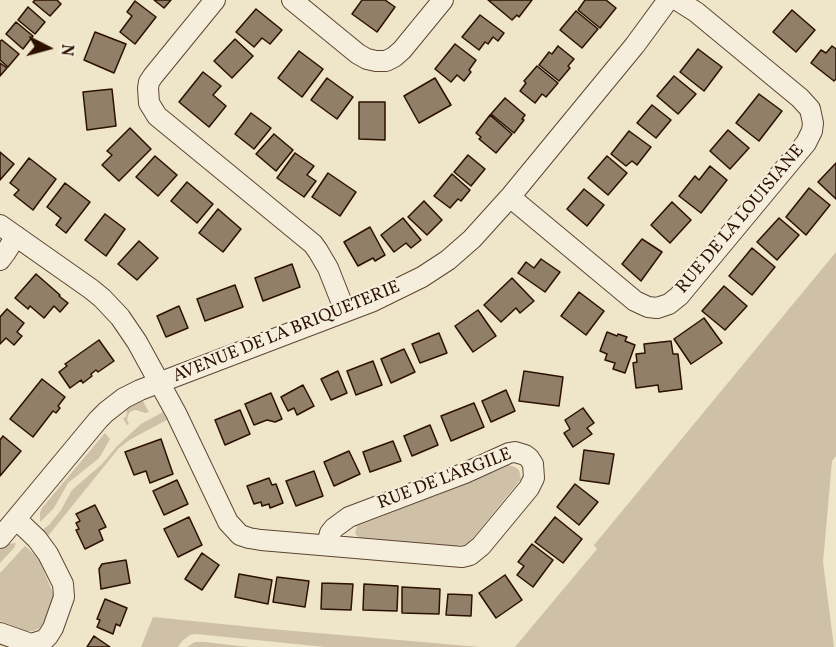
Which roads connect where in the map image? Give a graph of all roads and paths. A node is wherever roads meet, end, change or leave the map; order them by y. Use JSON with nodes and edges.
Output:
{"nodes":[{"id":1,"x":215,"y":0,"type":"edge"},
{"id":2,"x":292,"y":0,"type":"edge"},
{"id":3,"x":443,"y":0,"type":"edge"},
{"id":4,"x":668,"y":0,"type":"edge"},
{"id":5,"x":676,"y":0,"type":"edge"},
{"id":6,"x":510,"y":197,"type":"junction"},
{"id":7,"x":8,"y":231,"type":"edge"},
{"id":8,"x":0,"y":260,"type":"edge"},
{"id":9,"x":345,"y":312,"type":"junction"},
{"id":10,"x":160,"y":383,"type":"junction"},
{"id":11,"x":16,"y":519,"type":"junction"},
{"id":12,"x":0,"y":538,"type":"edge"},
{"id":13,"x":327,"y":545,"type":"junction"},
{"id":14,"x":0,"y":633,"type":"edge"}],
"edges":[{"from":1,"to":9,"type":"street"},
{"from":2,"to":3,"type":"street"},
{"from":4,"to":6,"type":"street","name":"AVENUE DE LA BRIQUETERIE"},
{"from":5,"to":6,"type":"street","name":"RUE DE LA LOUISIANE"},
{"from":6,"to":9,"type":"street","name":"AVENUE DE LA BRIQUETERIE"},
{"from":7,"to":8,"type":"street"},
{"from":7,"to":10,"type":"street","name":"RUE DE L'ARGILE"},
{"from":9,"to":10,"type":"street","name":"AVENUE DE LA BRIQUETERIE"},
{"from":10,"to":11,"type":"street","name":"AVENUE DE LA BRIQUETERIE"},
{"from":10,"to":13,"type":"street","name":"RUE DE L'ARGILE"},
{"from":11,"to":12,"type":"street","name":"AVENUE DE LA BRIQUETERIE"},
{"from":11,"to":14,"type":"street"},
{"from":13,"to":13,"type":"street","name":"RUE DE L'ARGILE"}]}
